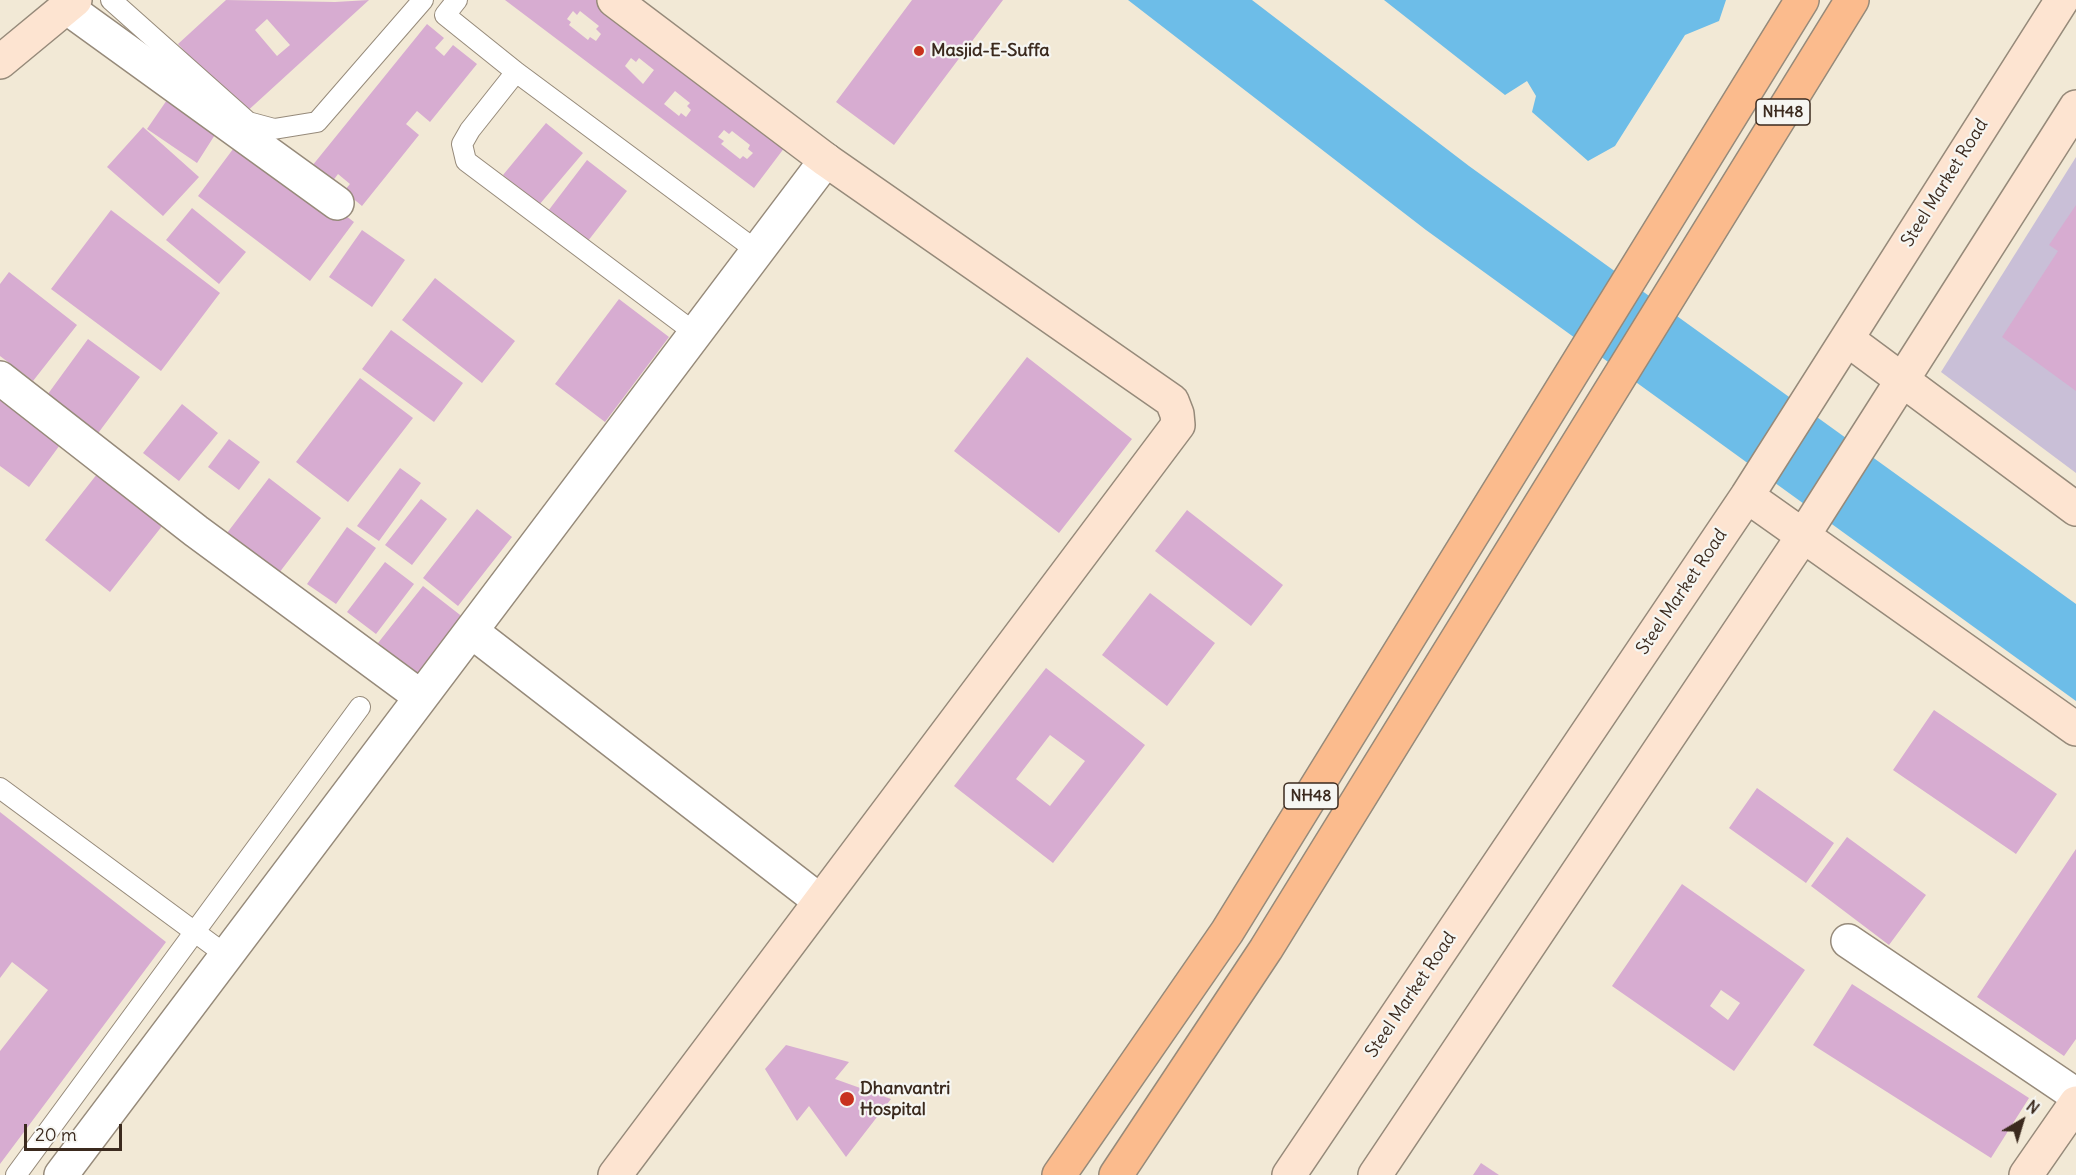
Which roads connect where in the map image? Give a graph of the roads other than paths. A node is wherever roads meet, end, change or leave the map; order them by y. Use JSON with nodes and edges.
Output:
{"nodes":[{"id":1,"x":111,"y":0,"type":"edge"},
{"id":2,"x":423,"y":0,"type":"edge"},
{"id":3,"x":458,"y":0,"type":"edge"},
{"id":4,"x":614,"y":0,"type":"edge"},
{"id":5,"x":1802,"y":0,"type":"edge"},
{"id":6,"x":1852,"y":0,"type":"edge"},
{"id":7,"x":2062,"y":0,"type":"edge"},
{"id":8,"x":71,"y":4,"type":"edge"},
{"id":9,"x":0,"y":62,"type":"edge"},
{"id":10,"x":516,"y":72,"type":"junction"},
{"id":11,"x":2076,"y":107,"type":"edge"},
{"id":12,"x":826,"y":160,"type":"junction"},
{"id":13,"x":338,"y":203,"type":"dead end"},
{"id":14,"x":757,"y":252,"type":"junction"},
{"id":15,"x":695,"y":333,"type":"junction"},
{"id":16,"x":1846,"y":339,"type":"junction"},
{"id":17,"x":0,"y":378,"type":"edge"},
{"id":18,"x":1902,"y":380,"type":"junction"},
{"id":19,"x":1747,"y":496,"type":"junction"},
{"id":20,"x":2076,"y":509,"type":"edge"},
{"id":21,"x":1803,"y":536,"type":"junction"},
{"id":22,"x":471,"y":631,"type":"junction"},
{"id":23,"x":421,"y":697,"type":"junction"},
{"id":24,"x":360,"y":707,"type":"dead end"},
{"id":25,"x":2076,"y":729,"type":"edge"},
{"id":26,"x":0,"y":788,"type":"edge"},
{"id":27,"x":820,"y":901,"type":"junction"},
{"id":28,"x":193,"y":931,"type":"junction"},
{"id":29,"x":1848,"y":941,"type":"dead end"},
{"id":30,"x":226,"y":955,"type":"junction"},
{"id":31,"x":2076,"y":1095,"type":"edge"},
{"id":32,"x":2076,"y":1103,"type":"edge"},
{"id":33,"x":16,"y":1175,"type":"edge"},
{"id":34,"x":61,"y":1175,"type":"edge"},
{"id":35,"x":615,"y":1175,"type":"edge"},
{"id":36,"x":1059,"y":1175,"type":"edge"},
{"id":37,"x":1116,"y":1175,"type":"edge"},
{"id":38,"x":1289,"y":1175,"type":"edge"},
{"id":39,"x":1376,"y":1175,"type":"edge"},
{"id":40,"x":2026,"y":1175,"type":"edge"}],
"edges":[{"from":1,"to":2,"type":"lane"},
{"from":3,"to":10,"type":"lane"},
{"from":4,"to":12,"type":"street"},
{"from":5,"to":36,"type":"highway","number":"NH48"},
{"from":6,"to":37,"type":"highway","number":"NH48"},
{"from":7,"to":16,"type":"street","name":"Steel Market Road"},
{"from":8,"to":9,"type":"street"},
{"from":8,"to":13,"type":"street"},
{"from":10,"to":14,"type":"lane"},
{"from":10,"to":15,"type":"lane"},
{"from":11,"to":18,"type":"street"},
{"from":12,"to":14,"type":"street"},
{"from":12,"to":27,"type":"street"},
{"from":14,"to":15,"type":"street"},
{"from":15,"to":22,"type":"street"},
{"from":16,"to":18,"type":"street"},
{"from":16,"to":19,"type":"street","name":"Steel Market Road"},
{"from":17,"to":23,"type":"street"},
{"from":18,"to":20,"type":"street"},
{"from":18,"to":21,"type":"street"},
{"from":19,"to":21,"type":"street"},
{"from":19,"to":38,"type":"street","name":"Steel Market Road"},
{"from":21,"to":25,"type":"street"},
{"from":21,"to":39,"type":"street"},
{"from":22,"to":23,"type":"street"},
{"from":22,"to":27,"type":"street"},
{"from":23,"to":30,"type":"street"},
{"from":24,"to":28,"type":"lane"},
{"from":26,"to":28,"type":"lane"},
{"from":27,"to":35,"type":"street"},
{"from":28,"to":30,"type":"lane"},
{"from":28,"to":33,"type":"lane"},
{"from":29,"to":31,"type":"street"},
{"from":30,"to":34,"type":"street"},
{"from":32,"to":40,"type":"street"}]}
